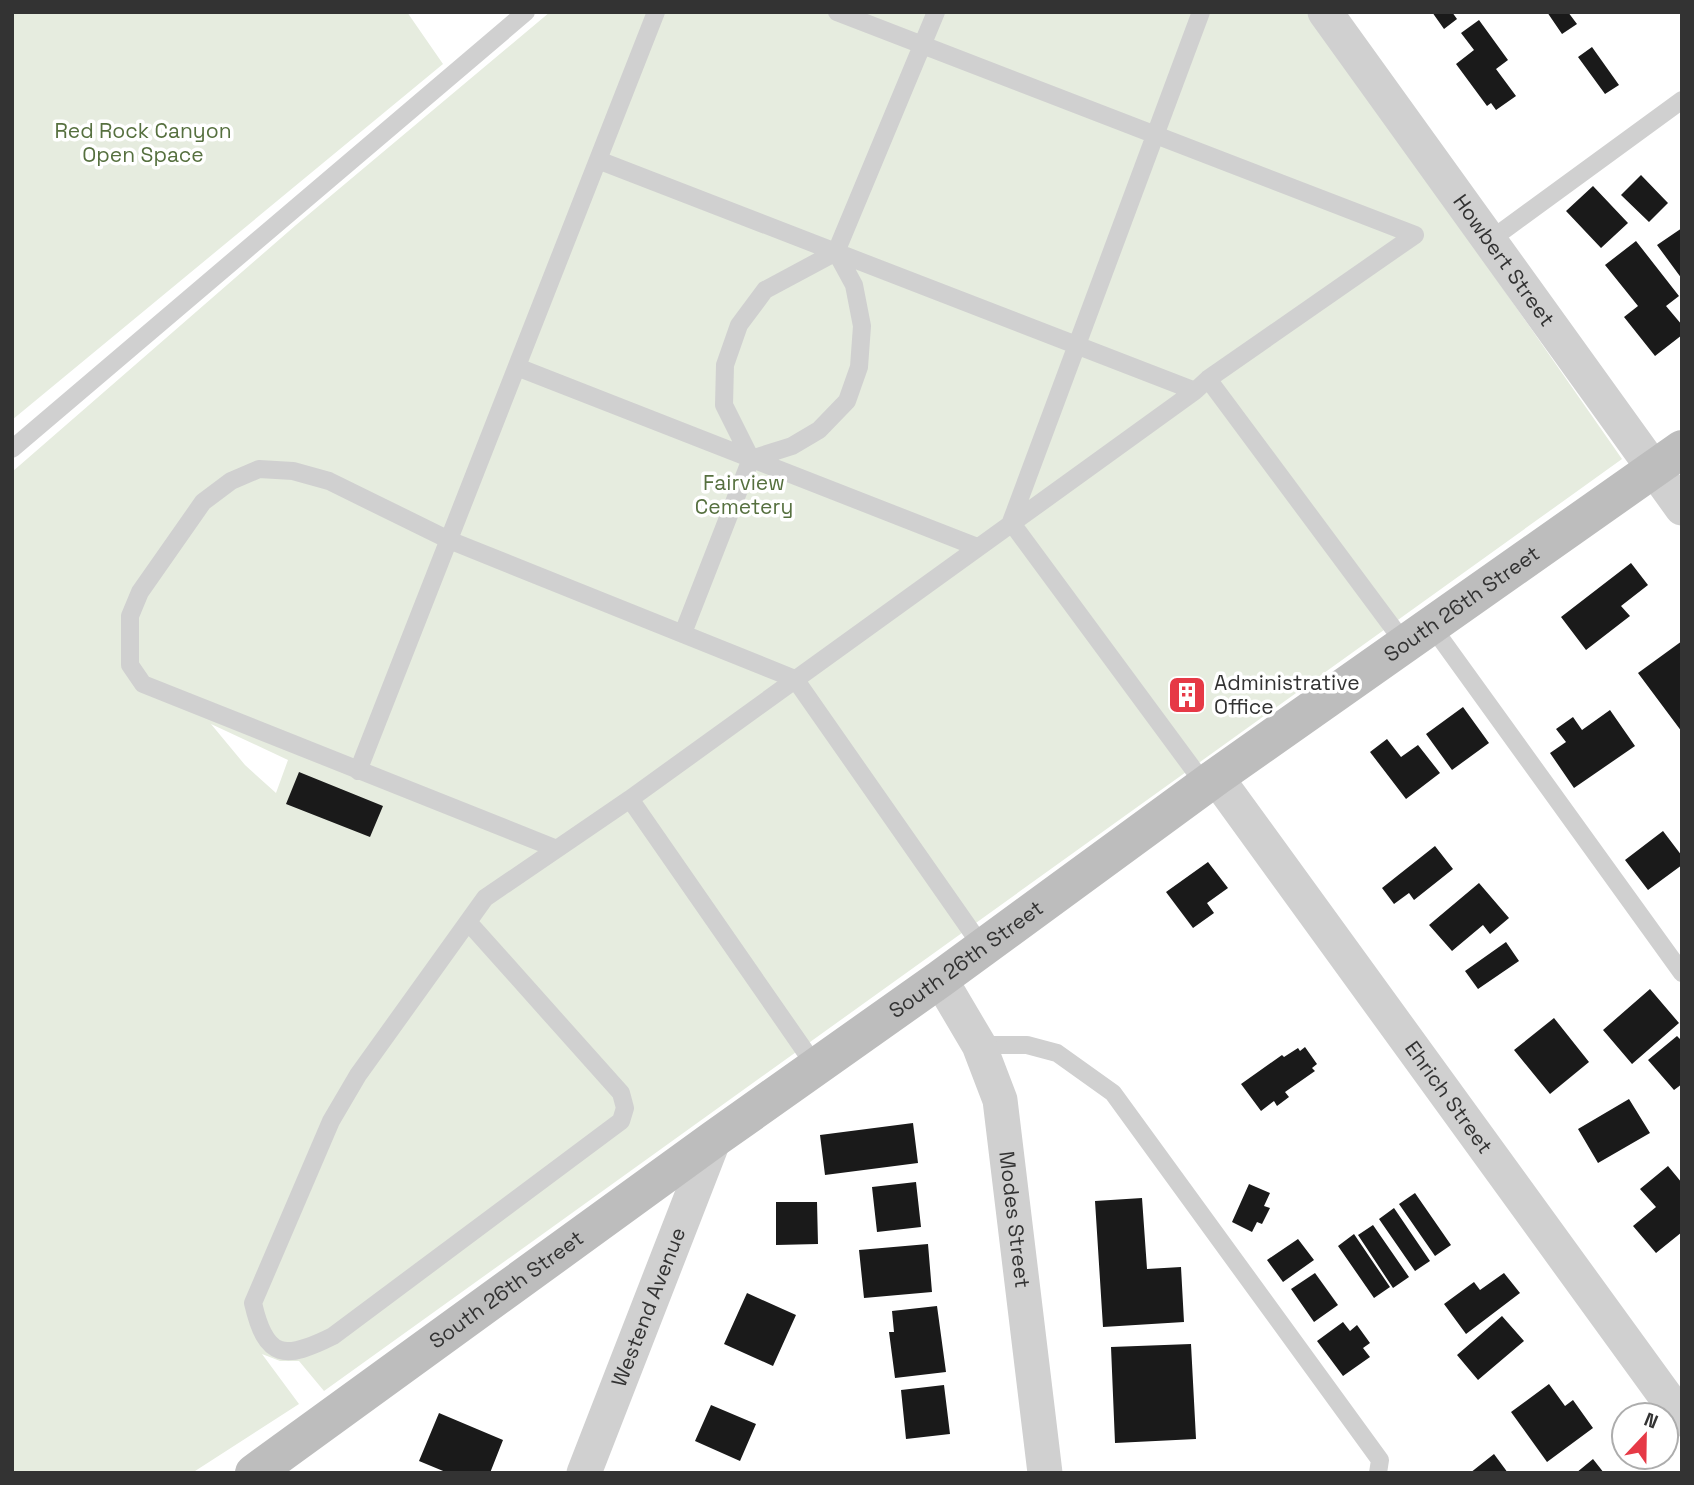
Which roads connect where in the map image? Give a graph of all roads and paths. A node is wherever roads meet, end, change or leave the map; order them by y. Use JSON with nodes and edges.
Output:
{"nodes":[{"id":1,"x":526,"y":12,"type":"edge"},
{"id":2,"x":656,"y":12,"type":"edge"},
{"id":3,"x":837,"y":12,"type":"edge"},
{"id":4,"x":936,"y":12,"type":"edge"},
{"id":5,"x":1201,"y":12,"type":"edge"},
{"id":6,"x":1325,"y":12,"type":"edge"},
{"id":7,"x":922,"y":44,"type":"junction"},
{"id":8,"x":1682,"y":100,"type":"edge"},
{"id":9,"x":1156,"y":135,"type":"junction"},
{"id":10,"x":598,"y":160,"type":"junction"},
{"id":11,"x":1489,"y":241,"type":"junction"},
{"id":12,"x":836,"y":252,"type":"junction"},
{"id":13,"x":1077,"y":345,"type":"junction"},
{"id":14,"x":517,"y":367,"type":"junction"},
{"id":15,"x":1201,"y":385,"type":"junction"},
{"id":16,"x":12,"y":449,"type":"edge"},
{"id":17,"x":751,"y":459,"type":"junction"},
{"id":18,"x":1668,"y":459,"type":"edge"},
{"id":19,"x":1682,"y":508,"type":"edge"},
{"id":20,"x":1011,"y":522,"type":"junction"},
{"id":21,"x":449,"y":540,"type":"junction"},
{"id":22,"x":977,"y":547,"type":"junction"},
{"id":23,"x":683,"y":633,"type":"junction"},
{"id":24,"x":1418,"y":635,"type":"junction"},
{"id":25,"x":795,"y":679,"type":"junction"},
{"id":26,"x":358,"y":771,"type":"junction"},
{"id":27,"x":1210,"y":781,"type":"junction"},
{"id":28,"x":630,"y":799,"type":"junction"},
{"id":29,"x":557,"y":849,"type":"junction"},
{"id":30,"x":469,"y":923,"type":"junction"},
{"id":31,"x":983,"y":948,"type":"junction"},
{"id":32,"x":1682,"y":973,"type":"edge"},
{"id":33,"x":940,"y":979,"type":"junction"},
{"id":34,"x":979,"y":1045,"type":"junction"},
{"id":35,"x":816,"y":1067,"type":"junction"},
{"id":36,"x":714,"y":1139,"type":"junction"},
{"id":37,"x":1682,"y":1419,"type":"edge"},
{"id":38,"x":254,"y":1473,"type":"edge"},
{"id":39,"x":584,"y":1473,"type":"edge"},
{"id":40,"x":1045,"y":1473,"type":"edge"},
{"id":41,"x":1378,"y":1473,"type":"edge"}],
"edges":[{"from":1,"to":16,"type":"lane"},
{"from":2,"to":10,"type":"lane"},
{"from":3,"to":7,"type":"lane"},
{"from":4,"to":7,"type":"lane"},
{"from":5,"to":9,"type":"lane"},
{"from":6,"to":11,"type":"street","name":"Howbert Street"},
{"from":7,"to":9,"type":"lane"},
{"from":7,"to":12,"type":"lane"},
{"from":8,"to":11,"type":"lane"},
{"from":9,"to":13,"type":"lane"},
{"from":9,"to":15,"type":"lane"},
{"from":10,"to":12,"type":"lane"},
{"from":10,"to":14,"type":"lane"},
{"from":11,"to":18,"type":"street","name":"Howbert Street"},
{"from":12,"to":13,"type":"lane"},
{"from":12,"to":17,"type":"lane"},
{"from":12,"to":17,"type":"lane"},
{"from":13,"to":15,"type":"lane"},
{"from":13,"to":20,"type":"lane"},
{"from":14,"to":17,"type":"lane"},
{"from":14,"to":21,"type":"lane"},
{"from":15,"to":20,"type":"lane"},
{"from":15,"to":24,"type":"lane"},
{"from":17,"to":22,"type":"lane"},
{"from":17,"to":23,"type":"lane"},
{"from":18,"to":19,"type":"street","name":"Howbert Street"},
{"from":18,"to":24,"type":"street","name":"South 26th Street"},
{"from":20,"to":22,"type":"lane"},
{"from":20,"to":27,"type":"lane"},
{"from":21,"to":23,"type":"lane"},
{"from":21,"to":26,"type":"lane"},
{"from":21,"to":26,"type":"lane"},
{"from":22,"to":25,"type":"lane"},
{"from":23,"to":25,"type":"lane"},
{"from":24,"to":27,"type":"street","name":"South 26th Street"},
{"from":24,"to":32,"type":"lane"},
{"from":25,"to":28,"type":"lane"},
{"from":25,"to":31,"type":"lane"},
{"from":26,"to":29,"type":"lane"},
{"from":27,"to":31,"type":"street","name":"South 26th Street"},
{"from":27,"to":37,"type":"street","name":"Ehrich Street"},
{"from":28,"to":29,"type":"lane"},
{"from":28,"to":35,"type":"lane"},
{"from":29,"to":30,"type":"lane"},
{"from":30,"to":30,"type":"lane"},
{"from":31,"to":33,"type":"street","name":"South 26th Street"},
{"from":33,"to":34,"type":"street","name":"Modes Street"},
{"from":33,"to":35,"type":"street","name":"South 26th Street"},
{"from":34,"to":40,"type":"street","name":"Modes Street"},
{"from":34,"to":41,"type":"lane"},
{"from":35,"to":36,"type":"street","name":"South 26th Street"},
{"from":36,"to":38,"type":"street","name":"South 26th Street"},
{"from":36,"to":39,"type":"street","name":"Westend Avenue"}]}
